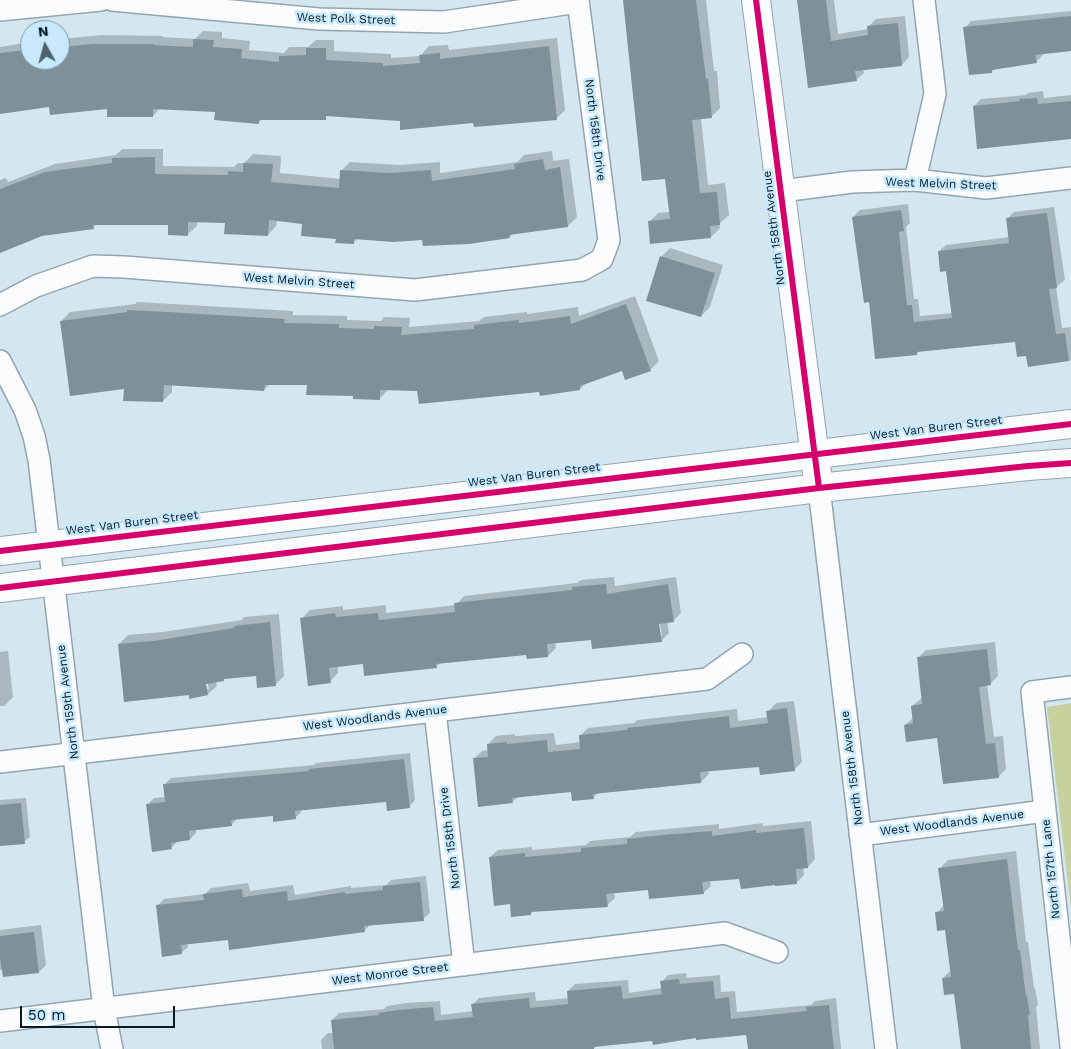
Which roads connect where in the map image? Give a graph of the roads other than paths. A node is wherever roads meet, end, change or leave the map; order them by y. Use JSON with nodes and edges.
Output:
{"nodes":[{"id":1,"x":101,"y":0,"type":"edge"},
{"id":2,"x":112,"y":0,"type":"edge"},
{"id":3,"x":756,"y":0,"type":"edge"},
{"id":4,"x":924,"y":0,"type":"edge"},
{"id":5,"x":578,"y":1,"type":"edge"},
{"id":6,"x":0,"y":10,"type":"edge"},
{"id":7,"x":318,"y":10,"type":"edge"},
{"id":8,"x":1071,"y":178,"type":"edge"},
{"id":9,"x":914,"y":180,"type":"junction"},
{"id":10,"x":782,"y":191,"type":"junction"},
{"id":11,"x":602,"y":259,"type":"joint"},
{"id":12,"x":0,"y":305,"type":"edge"},
{"id":13,"x":0,"y":361,"type":"edge"},
{"id":14,"x":1071,"y":424,"type":"edge"},
{"id":15,"x":814,"y":454,"type":"junction"},
{"id":16,"x":1071,"y":463,"type":"edge"},
{"id":17,"x":819,"y":488,"type":"junction"},
{"id":18,"x":50,"y":545,"type":"junction"},
{"id":19,"x":0,"y":551,"type":"edge"},
{"id":20,"x":54,"y":582,"type":"junction"},
{"id":21,"x":0,"y":588,"type":"edge"},
{"id":22,"x":742,"y":654,"type":"dead end"},
{"id":23,"x":1071,"y":687,"type":"edge"},
{"id":24,"x":435,"y":711,"type":"junction"},
{"id":25,"x":74,"y":754,"type":"junction"},
{"id":26,"x":0,"y":762,"type":"edge"},
{"id":27,"x":1045,"y":811,"type":"junction"},
{"id":28,"x":860,"y":835,"type":"junction"},
{"id":29,"x":1066,"y":948,"type":"edge"},
{"id":30,"x":777,"y":952,"type":"dead end"},
{"id":31,"x":464,"y":965,"type":"junction"},
{"id":32,"x":104,"y":1009,"type":"junction"},
{"id":33,"x":0,"y":1021,"type":"edge"},
{"id":34,"x":1071,"y":1046,"type":"edge"},
{"id":35,"x":112,"y":1049,"type":"edge"},
{"id":36,"x":886,"y":1049,"type":"edge"}],
"edges":[{"from":1,"to":6,"type":"street"},
{"from":2,"to":7,"type":"street","name":"West Polk Street"},
{"from":3,"to":10,"type":"main road","name":"North 158th Avenue"},
{"from":4,"to":9,"type":"street"},
{"from":5,"to":7,"type":"street","name":"West Polk Street"},
{"from":5,"to":11,"type":"street","name":"North 158th Drive"},
{"from":8,"to":9,"type":"street","name":"West Melvin Street"},
{"from":9,"to":10,"type":"street","name":"West Melvin Street"},
{"from":10,"to":15,"type":"main road","name":"North 158th Avenue"},
{"from":11,"to":12,"type":"street","name":"West Melvin Street"},
{"from":13,"to":18,"type":"street","name":"North 159th Avenue"},
{"from":14,"to":15,"type":"main road","name":"West Van Buren Street"},
{"from":15,"to":17,"type":"main road","name":"North 158th Avenue"},
{"from":15,"to":18,"type":"main road","name":"West Van Buren Street"},
{"from":16,"to":17,"type":"main road"},
{"from":17,"to":20,"type":"main road"},
{"from":17,"to":28,"type":"street","name":"North 158th Avenue"},
{"from":18,"to":19,"type":"main road","name":"West Van Buren Street"},
{"from":18,"to":20,"type":"street","name":"North 159th Avenue"},
{"from":20,"to":21,"type":"main road"},
{"from":20,"to":25,"type":"street","name":"North 159th Avenue"},
{"from":22,"to":24,"type":"street","name":"West Woodlands Avenue"},
{"from":23,"to":27,"type":"street","name":"North 157th Lane"},
{"from":24,"to":25,"type":"street","name":"West Woodlands Avenue"},
{"from":24,"to":31,"type":"street","name":"North 158th Drive"},
{"from":25,"to":26,"type":"street","name":"West Woodlands Avenue"},
{"from":25,"to":32,"type":"street","name":"North 159th Avenue"},
{"from":27,"to":28,"type":"street","name":"West Woodlands Avenue"},
{"from":27,"to":29,"type":"street","name":"North 157th Lane"},
{"from":28,"to":36,"type":"street","name":"North 158th Avenue"},
{"from":29,"to":34,"type":"street","name":"North 157th Lane"},
{"from":30,"to":31,"type":"street","name":"West Monroe Street"},
{"from":31,"to":32,"type":"street","name":"West Monroe Street"},
{"from":32,"to":33,"type":"street","name":"West Monroe Street"},
{"from":32,"to":35,"type":"street","name":"North 159th Avenue"}]}
